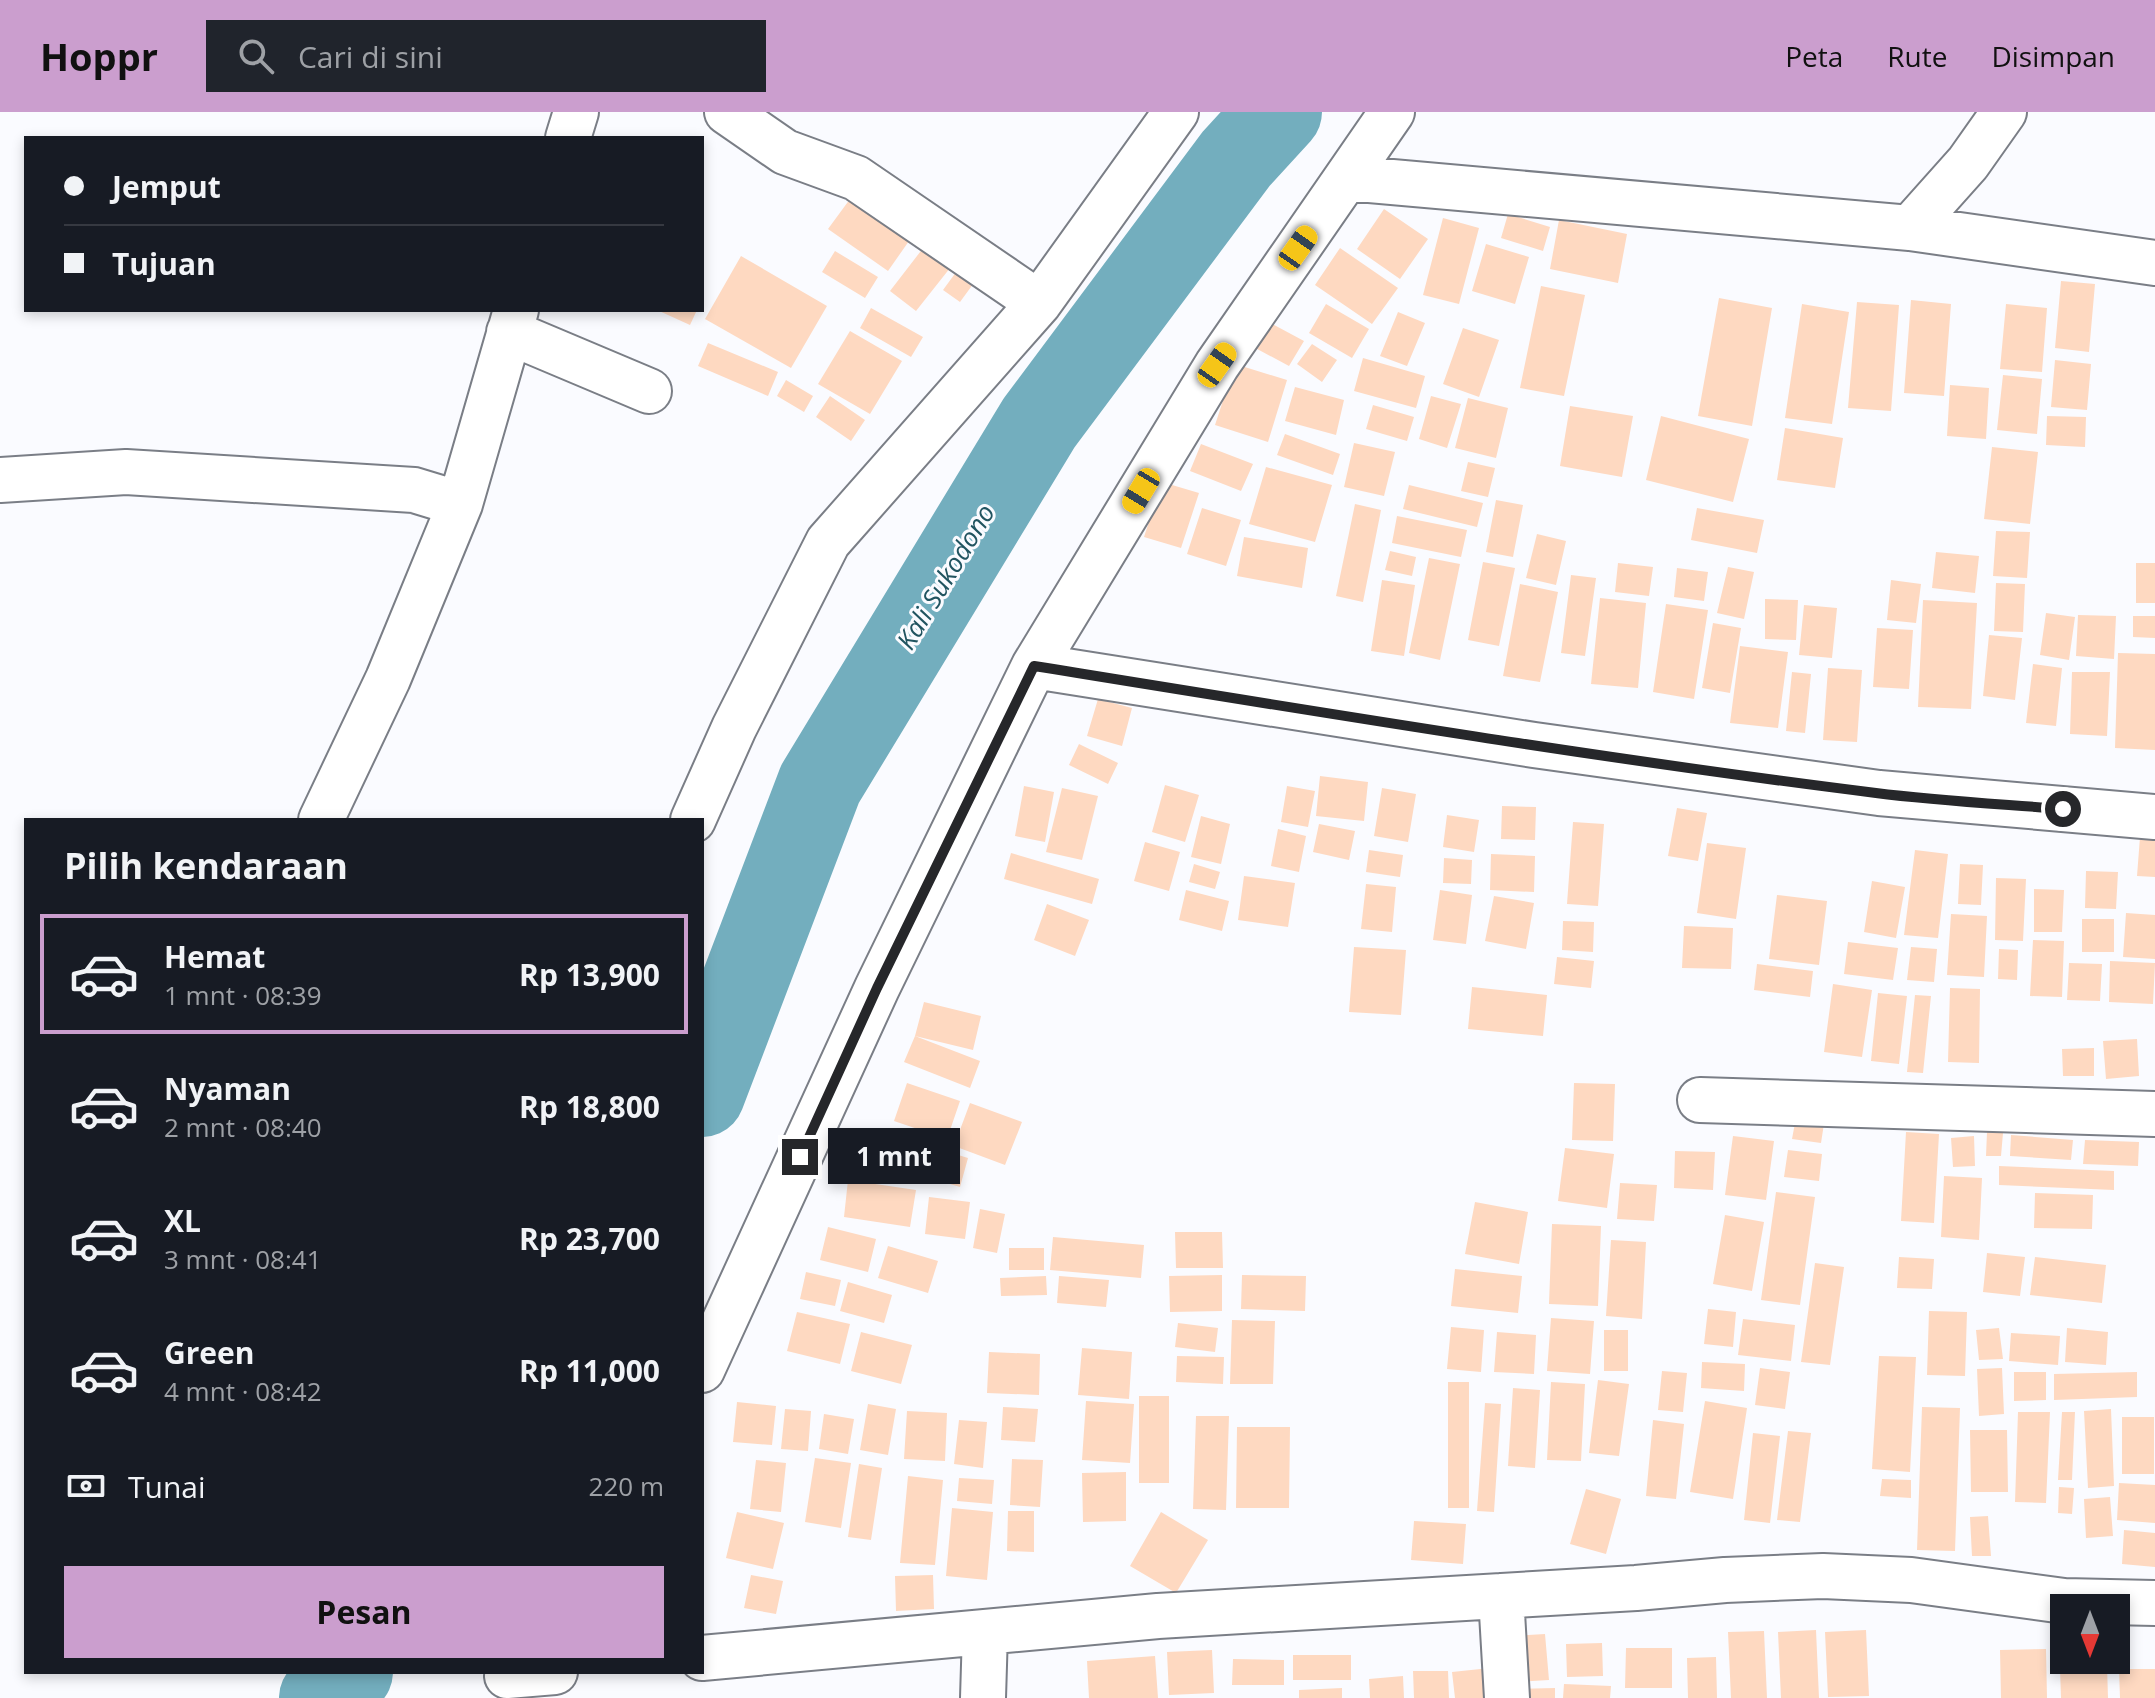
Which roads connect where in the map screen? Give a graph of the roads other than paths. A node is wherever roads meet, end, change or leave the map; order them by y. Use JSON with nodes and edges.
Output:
{"nodes":[{"id":1,"x":576,"y":112,"type":"edge"},
{"id":2,"x":727,"y":112,"type":"edge"},
{"id":3,"x":1176,"y":112,"type":"edge"},
{"id":4,"x":1392,"y":112,"type":"edge"},
{"id":5,"x":2004,"y":112,"type":"edge"},
{"id":6,"x":569,"y":136,"type":"edge"},
{"id":7,"x":1347,"y":178,"type":"junction"},
{"id":8,"x":1910,"y":228,"type":"junction"},
{"id":9,"x":2155,"y":263,"type":"edge"},
{"id":10,"x":1039,"y":303,"type":"junction"},
{"id":11,"x":512,"y":321,"type":"edge"},
{"id":12,"x":649,"y":391,"type":"dead end"},
{"id":13,"x":0,"y":480,"type":"edge"},
{"id":14,"x":460,"y":504,"type":"junction"},
{"id":15,"x":1034,"y":666,"type":"junction"},
{"id":16,"x":2155,"y":817,"type":"edge"},
{"id":17,"x":322,"y":818,"type":"edge"},
{"id":18,"x":694,"y":818,"type":"edge"},
{"id":19,"x":1700,"y":1100,"type":"dead end"},
{"id":20,"x":2155,"y":1114,"type":"edge"},
{"id":21,"x":704,"y":1366,"type":"edge"},
{"id":22,"x":1501,"y":1596,"type":"junction"},
{"id":23,"x":2155,"y":1603,"type":"edge"},
{"id":24,"x":985,"y":1632,"type":"junction"},
{"id":25,"x":704,"y":1658,"type":"edge"},
{"id":26,"x":544,"y":1674,"type":"edge"},
{"id":27,"x":499,"y":1682,"type":"edge"},
{"id":28,"x":983,"y":1698,"type":"edge"},
{"id":29,"x":1507,"y":1698,"type":"edge"}],
"edges":[{"from":1,"to":6,"type":"street"},
{"from":2,"to":10,"type":"street"},
{"from":3,"to":10,"type":"street"},
{"from":4,"to":7,"type":"street"},
{"from":5,"to":8,"type":"street"},
{"from":7,"to":8,"type":"street"},
{"from":7,"to":15,"type":"street"},
{"from":8,"to":9,"type":"street"},
{"from":10,"to":18,"type":"street"},
{"from":11,"to":12,"type":"street"},
{"from":11,"to":14,"type":"street"},
{"from":13,"to":14,"type":"street"},
{"from":14,"to":17,"type":"street"},
{"from":15,"to":16,"type":"street"},
{"from":15,"to":21,"type":"street"},
{"from":19,"to":20,"type":"street"},
{"from":22,"to":23,"type":"street"},
{"from":22,"to":24,"type":"street"},
{"from":22,"to":29,"type":"street"},
{"from":24,"to":25,"type":"street"},
{"from":24,"to":28,"type":"street"},
{"from":26,"to":27,"type":"street"}]}
